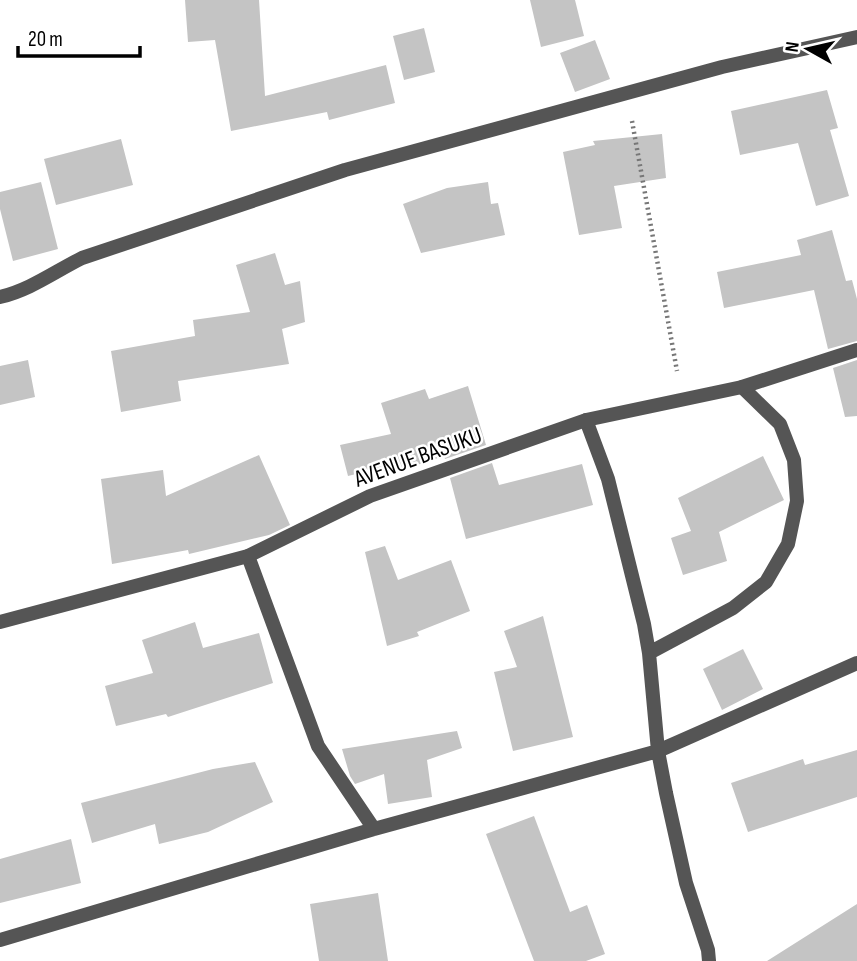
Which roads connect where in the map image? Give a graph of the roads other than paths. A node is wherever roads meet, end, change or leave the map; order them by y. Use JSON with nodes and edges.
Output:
{"nodes":[{"id":1,"x":857,"y":37,"type":"edge"},
{"id":2,"x":0,"y":297,"type":"edge"},
{"id":3,"x":857,"y":350,"type":"edge"},
{"id":4,"x":742,"y":387,"type":"junction"},
{"id":5,"x":586,"y":420,"type":"junction"},
{"id":6,"x":248,"y":556,"type":"junction"},
{"id":7,"x":0,"y":622,"type":"edge"},
{"id":8,"x":649,"y":653,"type":"junction"},
{"id":9,"x":857,"y":663,"type":"edge"},
{"id":10,"x":658,"y":751,"type":"junction"},
{"id":11,"x":374,"y":829,"type":"junction"},
{"id":12,"x":0,"y":940,"type":"edge"},
{"id":13,"x":709,"y":961,"type":"edge"}],
"edges":[{"from":1,"to":2,"type":"street"},
{"from":3,"to":4,"type":"street","name":"AVENUE BASUKU"},
{"from":4,"to":5,"type":"street","name":"AVENUE BASUKU"},
{"from":4,"to":8,"type":"street"},
{"from":5,"to":6,"type":"street","name":"AVENUE BASUKU"},
{"from":5,"to":8,"type":"street"},
{"from":6,"to":7,"type":"street","name":"AVENUE BASUKU"},
{"from":6,"to":11,"type":"street"},
{"from":8,"to":10,"type":"street"},
{"from":9,"to":10,"type":"street"},
{"from":10,"to":11,"type":"street"},
{"from":10,"to":13,"type":"street"},
{"from":11,"to":12,"type":"street"}]}
